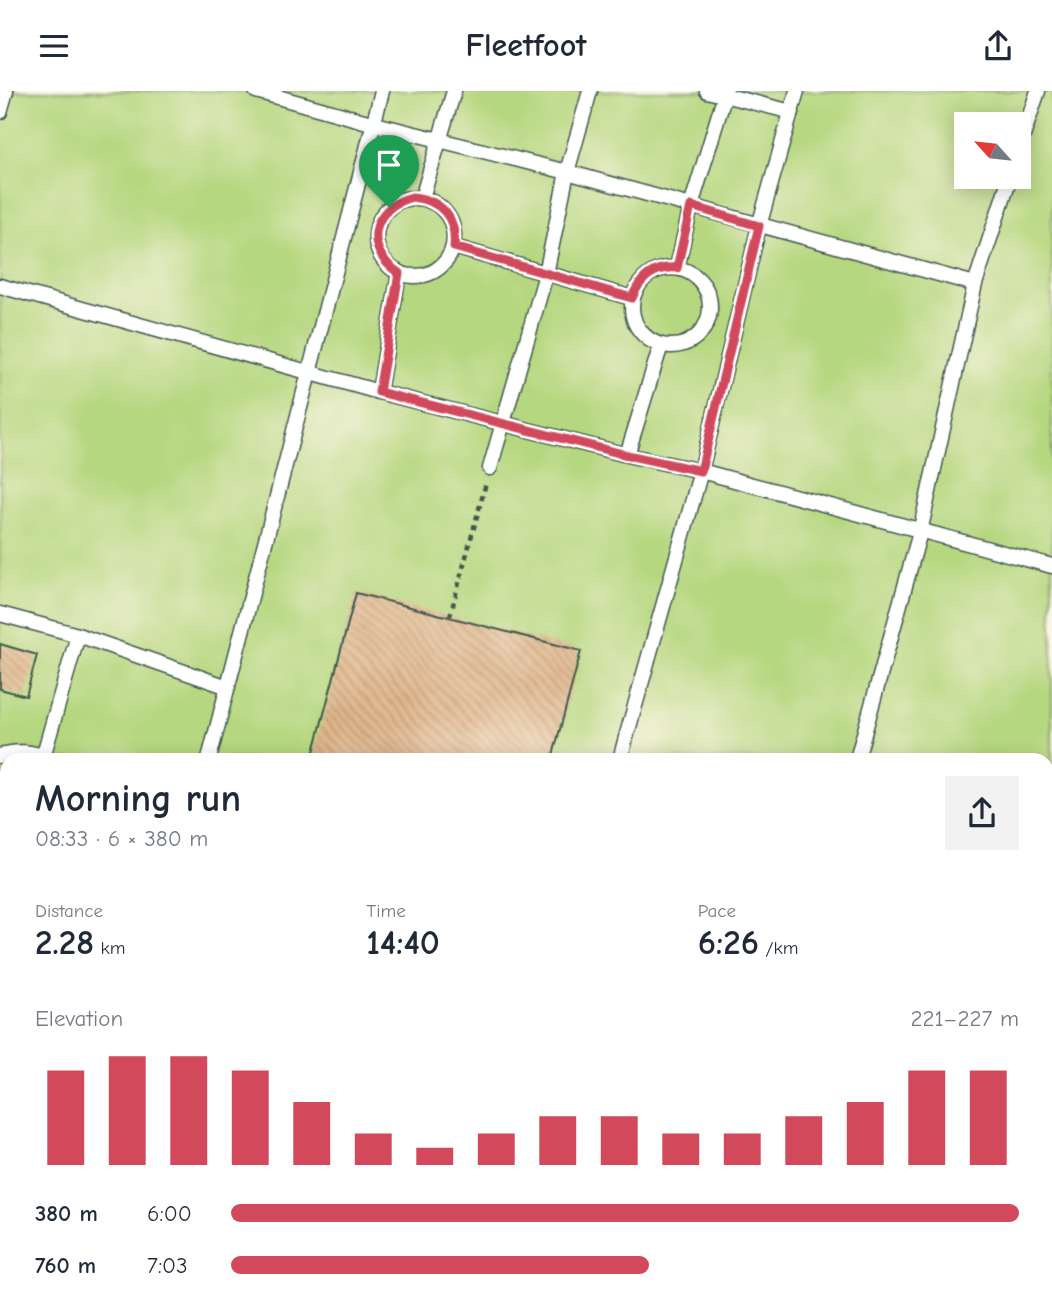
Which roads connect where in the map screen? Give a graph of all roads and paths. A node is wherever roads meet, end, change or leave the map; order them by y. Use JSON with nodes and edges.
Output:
{"nodes":[{"id":1,"x":6,"y":91,"type":"edge"},
{"id":2,"x":256,"y":91,"type":"edge"},
{"id":3,"x":382,"y":91,"type":"edge"},
{"id":4,"x":454,"y":91,"type":"edge"},
{"id":5,"x":590,"y":91,"type":"edge"},
{"id":6,"x":707,"y":91,"type":"edge"},
{"id":7,"x":797,"y":91,"type":"edge"},
{"id":8,"x":1038,"y":91,"type":"edge"},
{"id":9,"x":725,"y":93,"type":"edge"},
{"id":10,"x":0,"y":112,"type":"edge"},
{"id":11,"x":792,"y":112,"type":"junction"},
{"id":12,"x":1031,"y":112,"type":"edge"},
{"id":13,"x":375,"y":124,"type":"junction"},
{"id":14,"x":439,"y":141,"type":"junction"},
{"id":15,"x":566,"y":172,"type":"junction"},
{"id":16,"x":1006,"y":189,"type":"edge"},
{"id":17,"x":422,"y":198,"type":"junction"},
{"id":18,"x":691,"y":206,"type":"junction"},
{"id":19,"x":759,"y":226,"type":"junction"},
{"id":20,"x":454,"y":247,"type":"junction"},
{"id":21,"x":677,"y":268,"type":"junction"},
{"id":22,"x":399,"y":273,"type":"junction"},
{"id":23,"x":546,"y":274,"type":"junction"},
{"id":24,"x":975,"y":284,"type":"junction"},
{"id":25,"x":0,"y":286,"type":"edge"},
{"id":26,"x":632,"y":298,"type":"junction"},
{"id":27,"x":661,"y":345,"type":"junction"},
{"id":28,"x":308,"y":373,"type":"junction"},
{"id":29,"x":379,"y":392,"type":"junction"},
{"id":30,"x":503,"y":424,"type":"junction"},
{"id":31,"x":627,"y":455,"type":"junction"},
{"id":32,"x":490,"y":468,"type":"joint"},
{"id":33,"x":701,"y":471,"type":"junction"},
{"id":34,"x":920,"y":532,"type":"junction"},
{"id":35,"x":1052,"y":566,"type":"edge"},
{"id":36,"x":0,"y":614,"type":"edge"},
{"id":37,"x":450,"y":616,"type":"dead end"},
{"id":38,"x":78,"y":635,"type":"junction"},
{"id":39,"x":228,"y":687,"type":"junction"},
{"id":40,"x":46,"y":753,"type":"edge"},
{"id":41,"x":211,"y":753,"type":"edge"},
{"id":42,"x":623,"y":753,"type":"edge"},
{"id":43,"x":859,"y":753,"type":"edge"}],
"edges":[{"from":1,"to":10,"type":"street"},
{"from":2,"to":13,"type":"street"},
{"from":3,"to":13,"type":"street"},
{"from":4,"to":14,"type":"street"},
{"from":5,"to":15,"type":"street"},
{"from":6,"to":9,"type":"street"},
{"from":7,"to":11,"type":"street"},
{"from":8,"to":12,"type":"street"},
{"from":9,"to":11,"type":"street"},
{"from":9,"to":18,"type":"street"},
{"from":11,"to":19,"type":"street"},
{"from":13,"to":14,"type":"street"},
{"from":13,"to":28,"type":"street"},
{"from":14,"to":15,"type":"street"},
{"from":14,"to":17,"type":"street"},
{"from":15,"to":18,"type":"street"},
{"from":15,"to":23,"type":"street"},
{"from":16,"to":24,"type":"street"},
{"from":17,"to":20,"type":"street"},
{"from":17,"to":22,"type":"street"},
{"from":18,"to":19,"type":"street"},
{"from":18,"to":21,"type":"street"},
{"from":19,"to":24,"type":"street"},
{"from":19,"to":33,"type":"street"},
{"from":20,"to":22,"type":"street"},
{"from":20,"to":23,"type":"street"},
{"from":21,"to":26,"type":"street"},
{"from":21,"to":27,"type":"street"},
{"from":22,"to":29,"type":"street"},
{"from":23,"to":26,"type":"street"},
{"from":23,"to":30,"type":"street"},
{"from":24,"to":34,"type":"street"},
{"from":25,"to":28,"type":"street"},
{"from":26,"to":27,"type":"street"},
{"from":27,"to":31,"type":"street"},
{"from":28,"to":29,"type":"street"},
{"from":28,"to":39,"type":"street"},
{"from":29,"to":30,"type":"street"},
{"from":30,"to":31,"type":"street"},
{"from":30,"to":32,"type":"street"},
{"from":31,"to":33,"type":"street"},
{"from":32,"to":37,"type":"path"},
{"from":33,"to":34,"type":"street"},
{"from":33,"to":42,"type":"street"},
{"from":34,"to":35,"type":"street"},
{"from":34,"to":43,"type":"street"},
{"from":36,"to":38,"type":"street"},
{"from":38,"to":39,"type":"street"},
{"from":38,"to":40,"type":"street"},
{"from":39,"to":41,"type":"street"}]}
